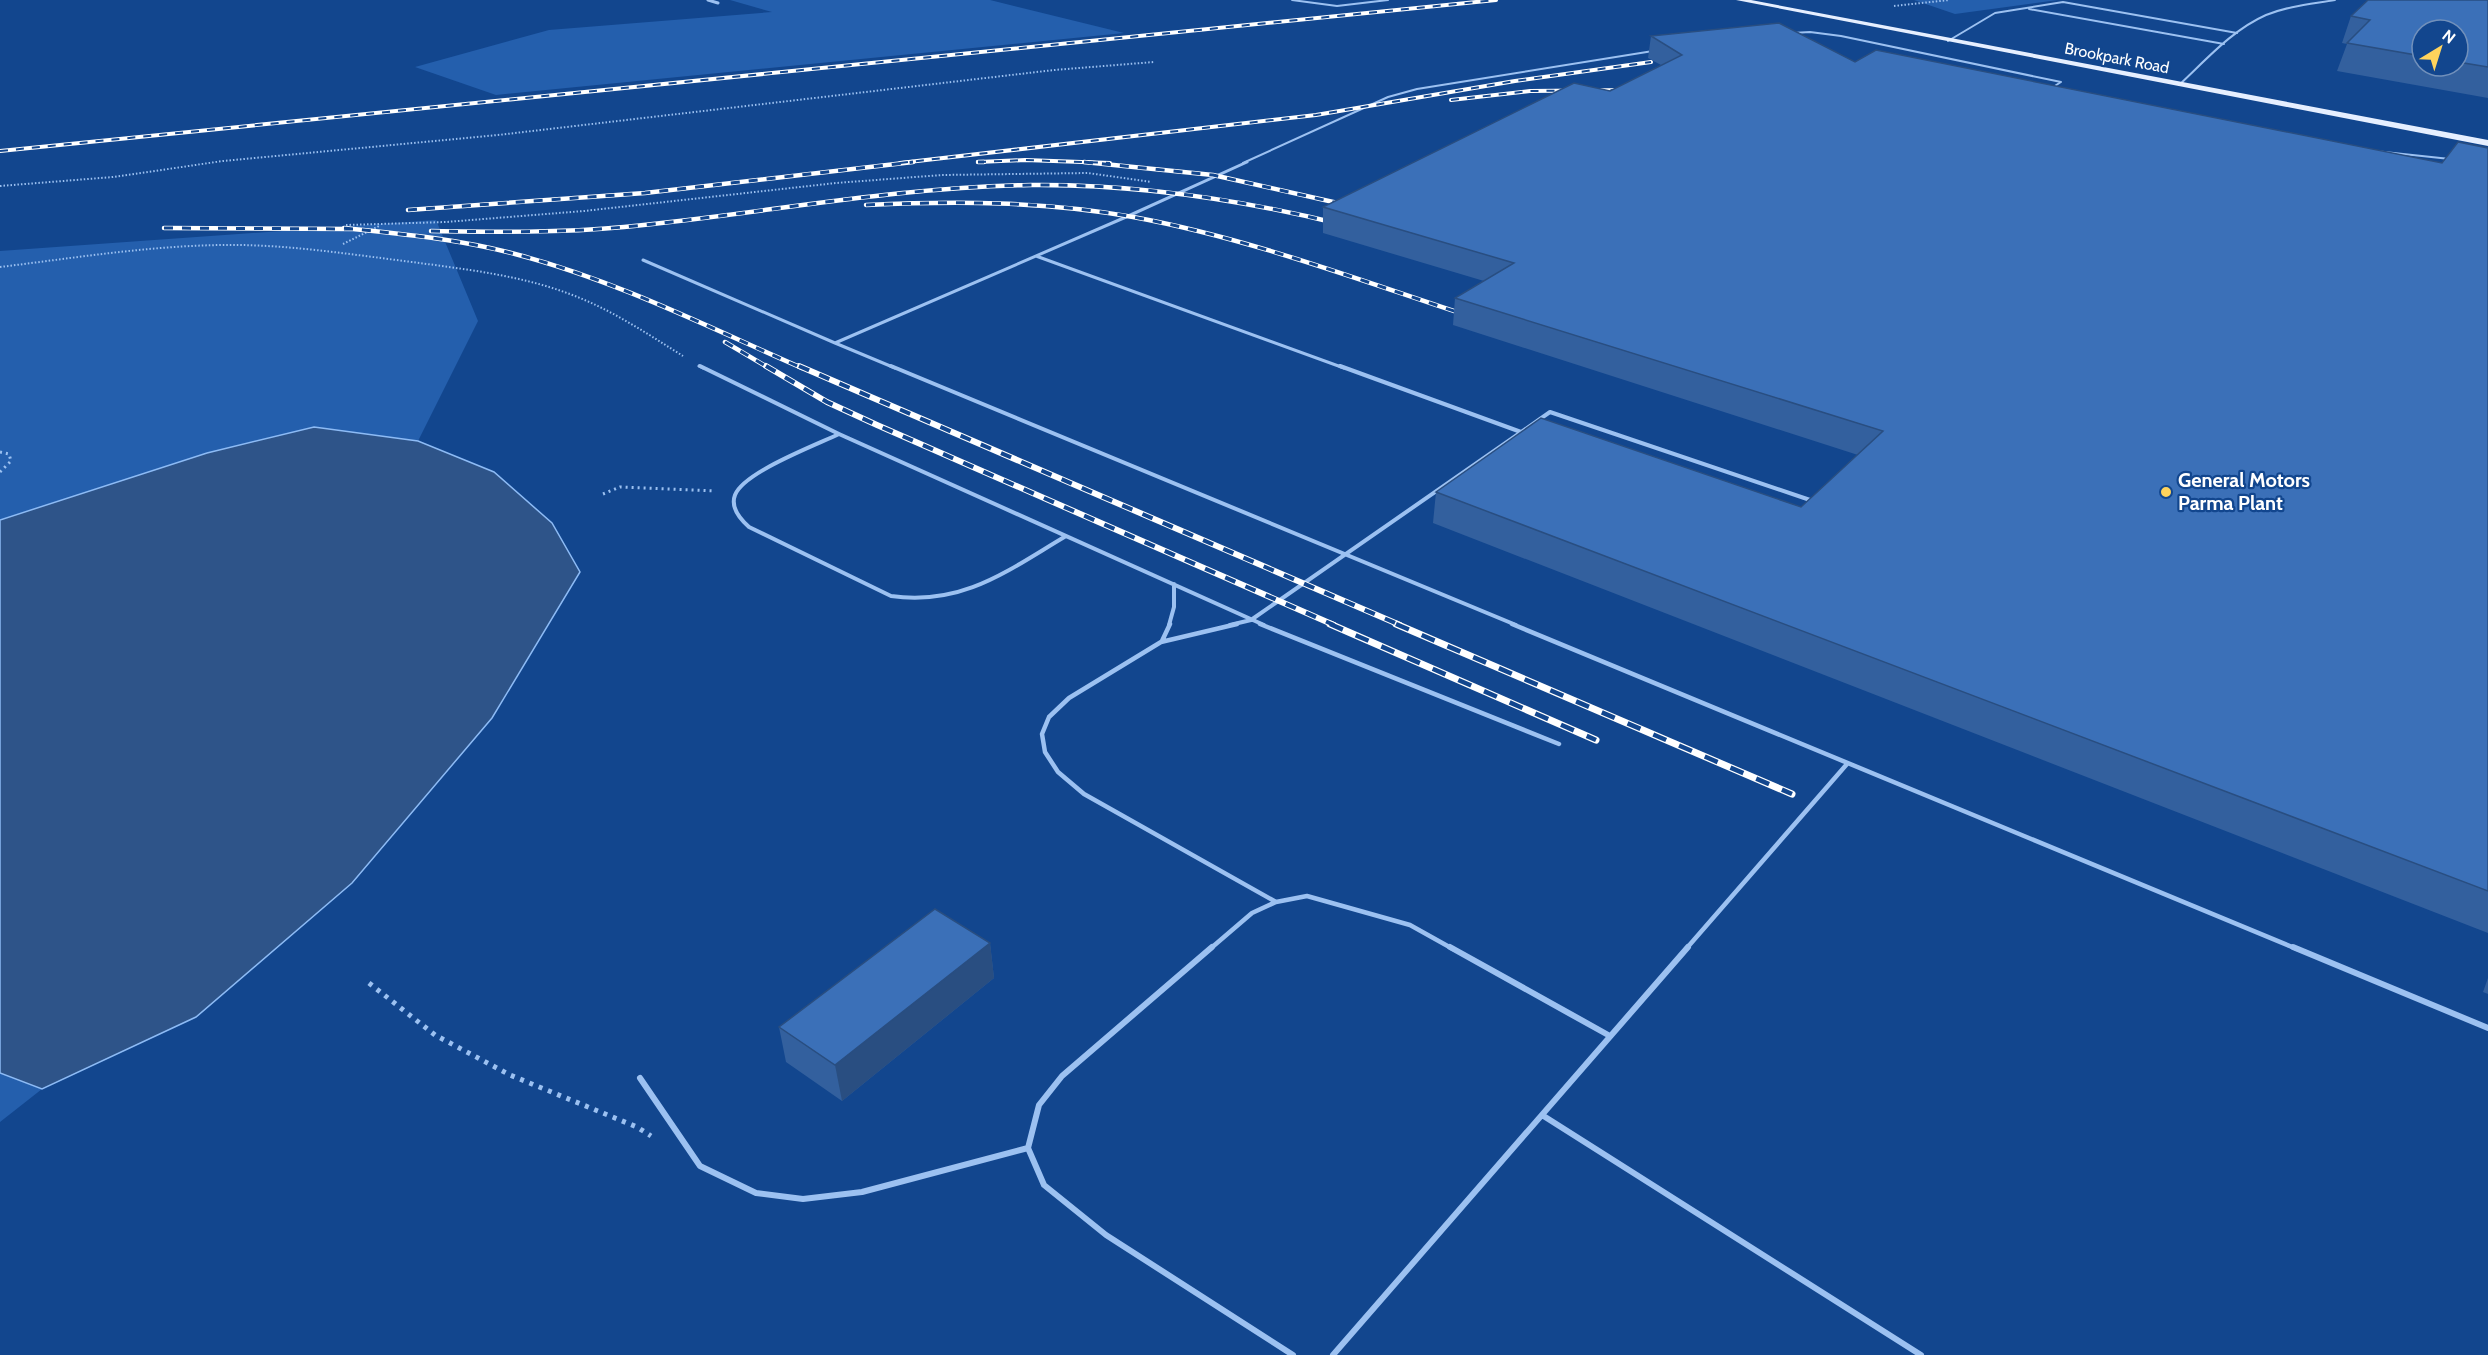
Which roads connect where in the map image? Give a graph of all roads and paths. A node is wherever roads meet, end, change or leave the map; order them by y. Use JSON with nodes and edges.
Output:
{"nodes":[{"id":1,"x":708,"y":0,"type":"edge"},
{"id":2,"x":1292,"y":0,"type":"edge"},
{"id":3,"x":1367,"y":0,"type":"edge"},
{"id":4,"x":1388,"y":0,"type":"edge"},
{"id":5,"x":1740,"y":0,"type":"edge"},
{"id":6,"x":1949,"y":0,"type":"edge"},
{"id":7,"x":2335,"y":0,"type":"edge"},
{"id":8,"x":1375,"y":2,"type":"junction"},
{"id":9,"x":718,"y":3,"type":"dead end"},
{"id":10,"x":1888,"y":7,"type":"dead end"},
{"id":11,"x":2024,"y":8,"type":"junction"},
{"id":12,"x":2237,"y":33,"type":"junction"},
{"id":13,"x":1784,"y":34,"type":"edge"},
{"id":14,"x":1948,"y":40,"type":"junction"},
{"id":15,"x":2224,"y":44,"type":"junction"},
{"id":16,"x":1659,"y":50,"type":"edge"},
{"id":17,"x":1154,"y":62,"type":"dead end"},
{"id":18,"x":2179,"y":85,"type":"junction"},
{"id":19,"x":2055,"y":95,"type":"edge"},
{"id":20,"x":2488,"y":142,"type":"edge"},
{"id":21,"x":2365,"y":150,"type":"edge"},
{"id":22,"x":2457,"y":160,"type":"edge"},
{"id":23,"x":0,"y":186,"type":"edge"},
{"id":24,"x":1187,"y":188,"type":"junction"},
{"id":25,"x":346,"y":225,"type":"dead end"},
{"id":26,"x":382,"y":225,"type":"junction"},
{"id":27,"x":343,"y":244,"type":"dead end"},
{"id":28,"x":1036,"y":256,"type":"junction"},
{"id":29,"x":643,"y":260,"type":"dead end"},
{"id":30,"x":0,"y":267,"type":"edge"},
{"id":31,"x":835,"y":343,"type":"junction"},
{"id":32,"x":699,"y":366,"type":"joint"},
{"id":33,"x":1521,"y":432,"type":"junction"},
{"id":34,"x":839,"y":434,"type":"junction"},
{"id":35,"x":0,"y":452,"type":"edge"},
{"id":36,"x":0,"y":472,"type":"edge"},
{"id":37,"x":736,"y":491,"type":"junction"},
{"id":38,"x":603,"y":494,"type":"dead end"},
{"id":39,"x":1816,"y":502,"type":"edge"},
{"id":40,"x":1066,"y":536,"type":"junction"},
{"id":41,"x":1343,"y":555,"type":"junction"},
{"id":42,"x":1174,"y":584,"type":"junction"},
{"id":43,"x":1251,"y":620,"type":"junction"},
{"id":44,"x":1161,"y":642,"type":"junction"},
{"id":45,"x":1559,"y":744,"type":"dead end"},
{"id":46,"x":1847,"y":764,"type":"junction"},
{"id":47,"x":1276,"y":902,"type":"junction"},
{"id":48,"x":369,"y":983,"type":"dead end"},
{"id":49,"x":2488,"y":1028,"type":"edge"},
{"id":50,"x":1610,"y":1036,"type":"junction"},
{"id":51,"x":640,"y":1078,"type":"dead end"},
{"id":52,"x":1542,"y":1115,"type":"junction"},
{"id":53,"x":655,"y":1138,"type":"dead end"},
{"id":54,"x":1028,"y":1148,"type":"junction"},
{"id":55,"x":1293,"y":1355,"type":"edge"},
{"id":56,"x":1333,"y":1355,"type":"edge"},
{"id":57,"x":1921,"y":1355,"type":"edge"}],
"edges":[{"from":1,"to":9,"type":"street"},
{"from":2,"to":8,"type":"lane"},
{"from":3,"to":8,"type":"lane"},
{"from":4,"to":8,"type":"lane"},
{"from":5,"to":14,"type":"main road","name":"Brookpark Road"},
{"from":6,"to":10,"type":"path"},
{"from":7,"to":12,"type":"lane"},
{"from":11,"to":12,"type":"lane"},
{"from":11,"to":14,"type":"lane"},
{"from":11,"to":15,"type":"lane"},
{"from":12,"to":15,"type":"lane"},
{"from":13,"to":19,"type":"lane"},
{"from":14,"to":18,"type":"main road","name":"Brookpark Road"},
{"from":15,"to":18,"type":"lane"},
{"from":16,"to":24,"type":"lane"},
{"from":17,"to":23,"type":"path"},
{"from":18,"to":20,"type":"main road","name":"Brookpark Road"},
{"from":21,"to":22,"type":"lane"},
{"from":24,"to":26,"type":"path"},
{"from":24,"to":28,"type":"lane"},
{"from":25,"to":26,"type":"path"},
{"from":26,"to":27,"type":"path"},
{"from":28,"to":31,"type":"lane"},
{"from":28,"to":33,"type":"lane"},
{"from":29,"to":31,"type":"lane"},
{"from":30,"to":32,"type":"path"},
{"from":31,"to":41,"type":"lane"},
{"from":32,"to":34,"type":"lane"},
{"from":33,"to":39,"type":"lane"},
{"from":33,"to":41,"type":"lane"},
{"from":34,"to":37,"type":"lane"},
{"from":34,"to":40,"type":"lane"},
{"from":35,"to":36,"type":"path"},
{"from":37,"to":38,"type":"path"},
{"from":37,"to":40,"type":"lane"},
{"from":40,"to":42,"type":"lane"},
{"from":41,"to":43,"type":"lane"},
{"from":41,"to":46,"type":"lane"},
{"from":42,"to":43,"type":"lane"},
{"from":42,"to":44,"type":"lane"},
{"from":43,"to":44,"type":"lane"},
{"from":43,"to":45,"type":"lane"},
{"from":44,"to":47,"type":"lane"},
{"from":46,"to":49,"type":"lane"},
{"from":46,"to":50,"type":"lane"},
{"from":47,"to":50,"type":"lane"},
{"from":47,"to":54,"type":"lane"},
{"from":48,"to":53,"type":"path"},
{"from":50,"to":52,"type":"lane"},
{"from":51,"to":54,"type":"lane"},
{"from":52,"to":56,"type":"lane"},
{"from":52,"to":57,"type":"lane"},
{"from":54,"to":55,"type":"lane"}]}
